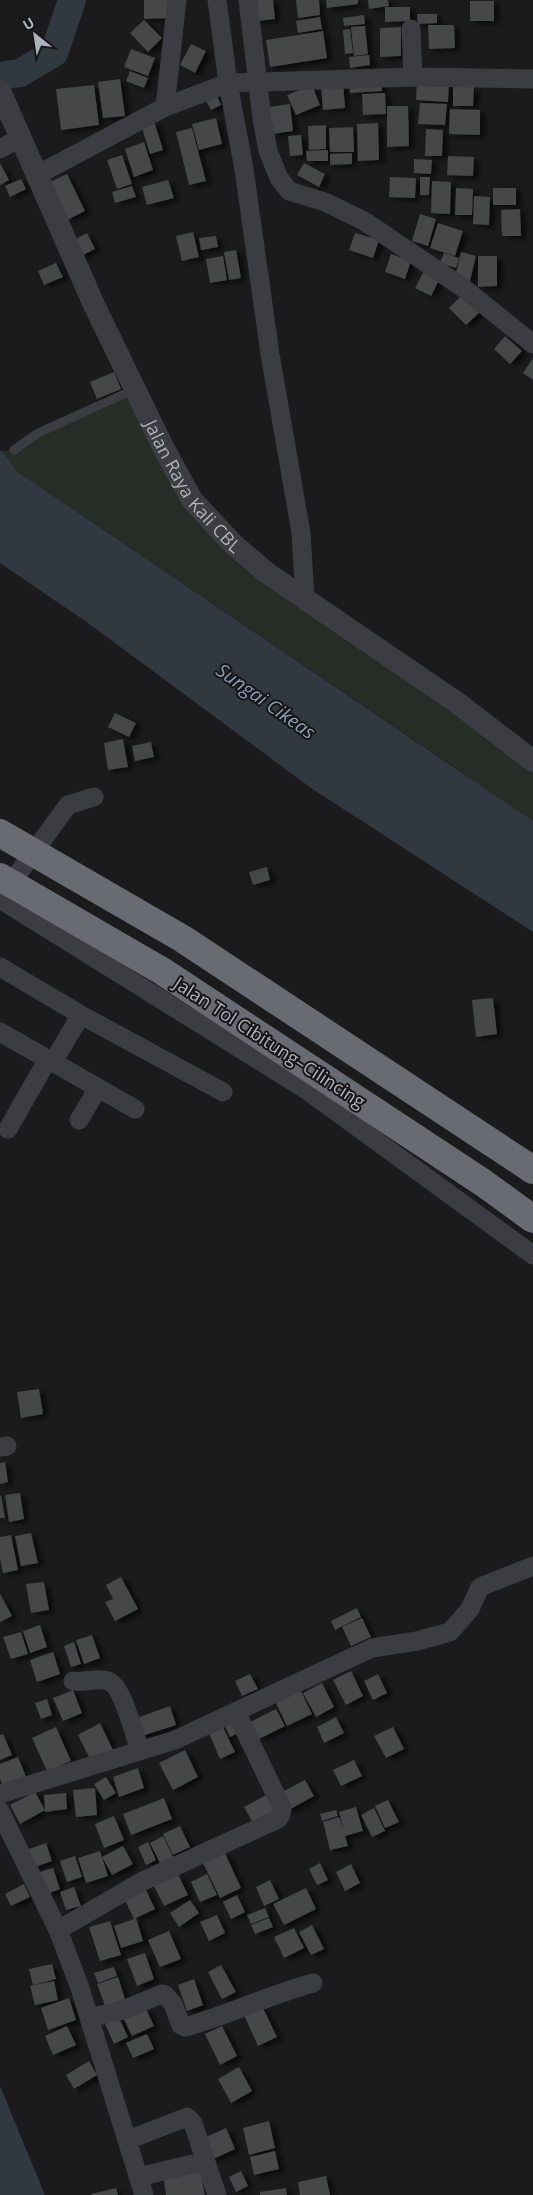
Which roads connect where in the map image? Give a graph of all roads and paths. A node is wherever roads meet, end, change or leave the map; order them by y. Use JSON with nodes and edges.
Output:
{"nodes":[{"id":1,"x":177,"y":0,"type":"edge"},
{"id":2,"x":216,"y":0,"type":"edge"},
{"id":3,"x":248,"y":0,"type":"edge"},
{"id":4,"x":411,"y":29,"type":"dead end"},
{"id":5,"x":413,"y":77,"type":"junction"},
{"id":6,"x":533,"y":79,"type":"edge"},
{"id":7,"x":244,"y":83,"type":"junction"},
{"id":8,"x":0,"y":91,"type":"edge"},
{"id":9,"x":165,"y":107,"type":"junction"},
{"id":10,"x":20,"y":138,"type":"junction"},
{"id":11,"x":0,"y":149,"type":"edge"},
{"id":12,"x":257,"y":166,"type":"junction"},
{"id":13,"x":37,"y":175,"type":"junction"},
{"id":14,"x":533,"y":344,"type":"edge"},
{"id":15,"x":135,"y":389,"type":"junction"},
{"id":16,"x":14,"y":450,"type":"dead end"},
{"id":17,"x":306,"y":599,"type":"junction"},
{"id":18,"x":533,"y":761,"type":"edge"},
{"id":19,"x":94,"y":797,"type":"dead end"},
{"id":20,"x":0,"y":833,"type":"edge"},
{"id":21,"x":0,"y":877,"type":"edge"},
{"id":22,"x":0,"y":899,"type":"edge"},
{"id":23,"x":0,"y":967,"type":"edge"},
{"id":24,"x":81,"y":1015,"type":"junction"},
{"id":25,"x":0,"y":1032,"type":"edge"},
{"id":26,"x":51,"y":1061,"type":"junction"},
{"id":27,"x":98,"y":1088,"type":"junction"},
{"id":28,"x":222,"y":1092,"type":"dead end"},
{"id":29,"x":135,"y":1109,"type":"dead end"},
{"id":30,"x":79,"y":1120,"type":"dead end"},
{"id":31,"x":8,"y":1128,"type":"dead end"},
{"id":32,"x":533,"y":1170,"type":"edge"},
{"id":33,"x":533,"y":1219,"type":"edge"},
{"id":34,"x":533,"y":1255,"type":"edge"},
{"id":35,"x":533,"y":1566,"type":"edge"},
{"id":36,"x":73,"y":1681,"type":"dead end"},
{"id":37,"x":236,"y":1712,"type":"junction"},
{"id":38,"x":140,"y":1751,"type":"junction"},
{"id":39,"x":0,"y":1794,"type":"edge"},
{"id":40,"x":0,"y":1811,"type":"edge"},
{"id":41,"x":58,"y":1930,"type":"junction"},
{"id":42,"x":313,"y":1983,"type":"dead end"},
{"id":43,"x":90,"y":2018,"type":"junction"},
{"id":44,"x":128,"y":2140,"type":"junction"},
{"id":45,"x":205,"y":2161,"type":"junction"},
{"id":46,"x":141,"y":2186,"type":"edge"},
{"id":47,"x":217,"y":2195,"type":"edge"}],
"edges":[{"from":1,"to":9,"type":"street"},
{"from":2,"to":7,"type":"street"},
{"from":3,"to":7,"type":"street"},
{"from":4,"to":5,"type":"street"},
{"from":5,"to":6,"type":"street"},
{"from":5,"to":7,"type":"street"},
{"from":7,"to":9,"type":"street"},
{"from":7,"to":12,"type":"street"},
{"from":7,"to":12,"type":"street"},
{"from":8,"to":10,"type":"street","name":"Jalan Raya Kali CBL"},
{"from":9,"to":13,"type":"street"},
{"from":10,"to":11,"type":"street"},
{"from":10,"to":13,"type":"street","name":"Jalan Raya Kali CBL"},
{"from":12,"to":14,"type":"street"},
{"from":12,"to":17,"type":"street"},
{"from":13,"to":15,"type":"street","name":"Jalan Raya Kali CBL"},
{"from":15,"to":16,"type":"lane"},
{"from":15,"to":17,"type":"street","name":"Jalan Raya Kali CBL"},
{"from":17,"to":18,"type":"street","name":"Jalan Raya Kali CBL"},
{"from":19,"to":22,"type":"street"},
{"from":20,"to":32,"type":"highway","bridge":true},
{"from":21,"to":33,"type":"highway","name":"Jalan Tol Cibitung–Cilincing","bridge":true},
{"from":22,"to":34,"type":"street"},
{"from":23,"to":24,"type":"street"},
{"from":24,"to":26,"type":"street"},
{"from":24,"to":28,"type":"street"},
{"from":25,"to":26,"type":"street"},
{"from":26,"to":27,"type":"street"},
{"from":26,"to":31,"type":"street"},
{"from":27,"to":29,"type":"street"},
{"from":27,"to":30,"type":"street"},
{"from":35,"to":37,"type":"street"},
{"from":36,"to":38,"type":"street"},
{"from":37,"to":38,"type":"street"},
{"from":37,"to":41,"type":"street"},
{"from":38,"to":39,"type":"street"},
{"from":40,"to":41,"type":"street"},
{"from":41,"to":43,"type":"street"},
{"from":42,"to":43,"type":"street"},
{"from":43,"to":44,"type":"street"},
{"from":44,"to":45,"type":"street"},
{"from":44,"to":46,"type":"street"},
{"from":45,"to":46,"type":"street"},
{"from":45,"to":47,"type":"street"}]}
